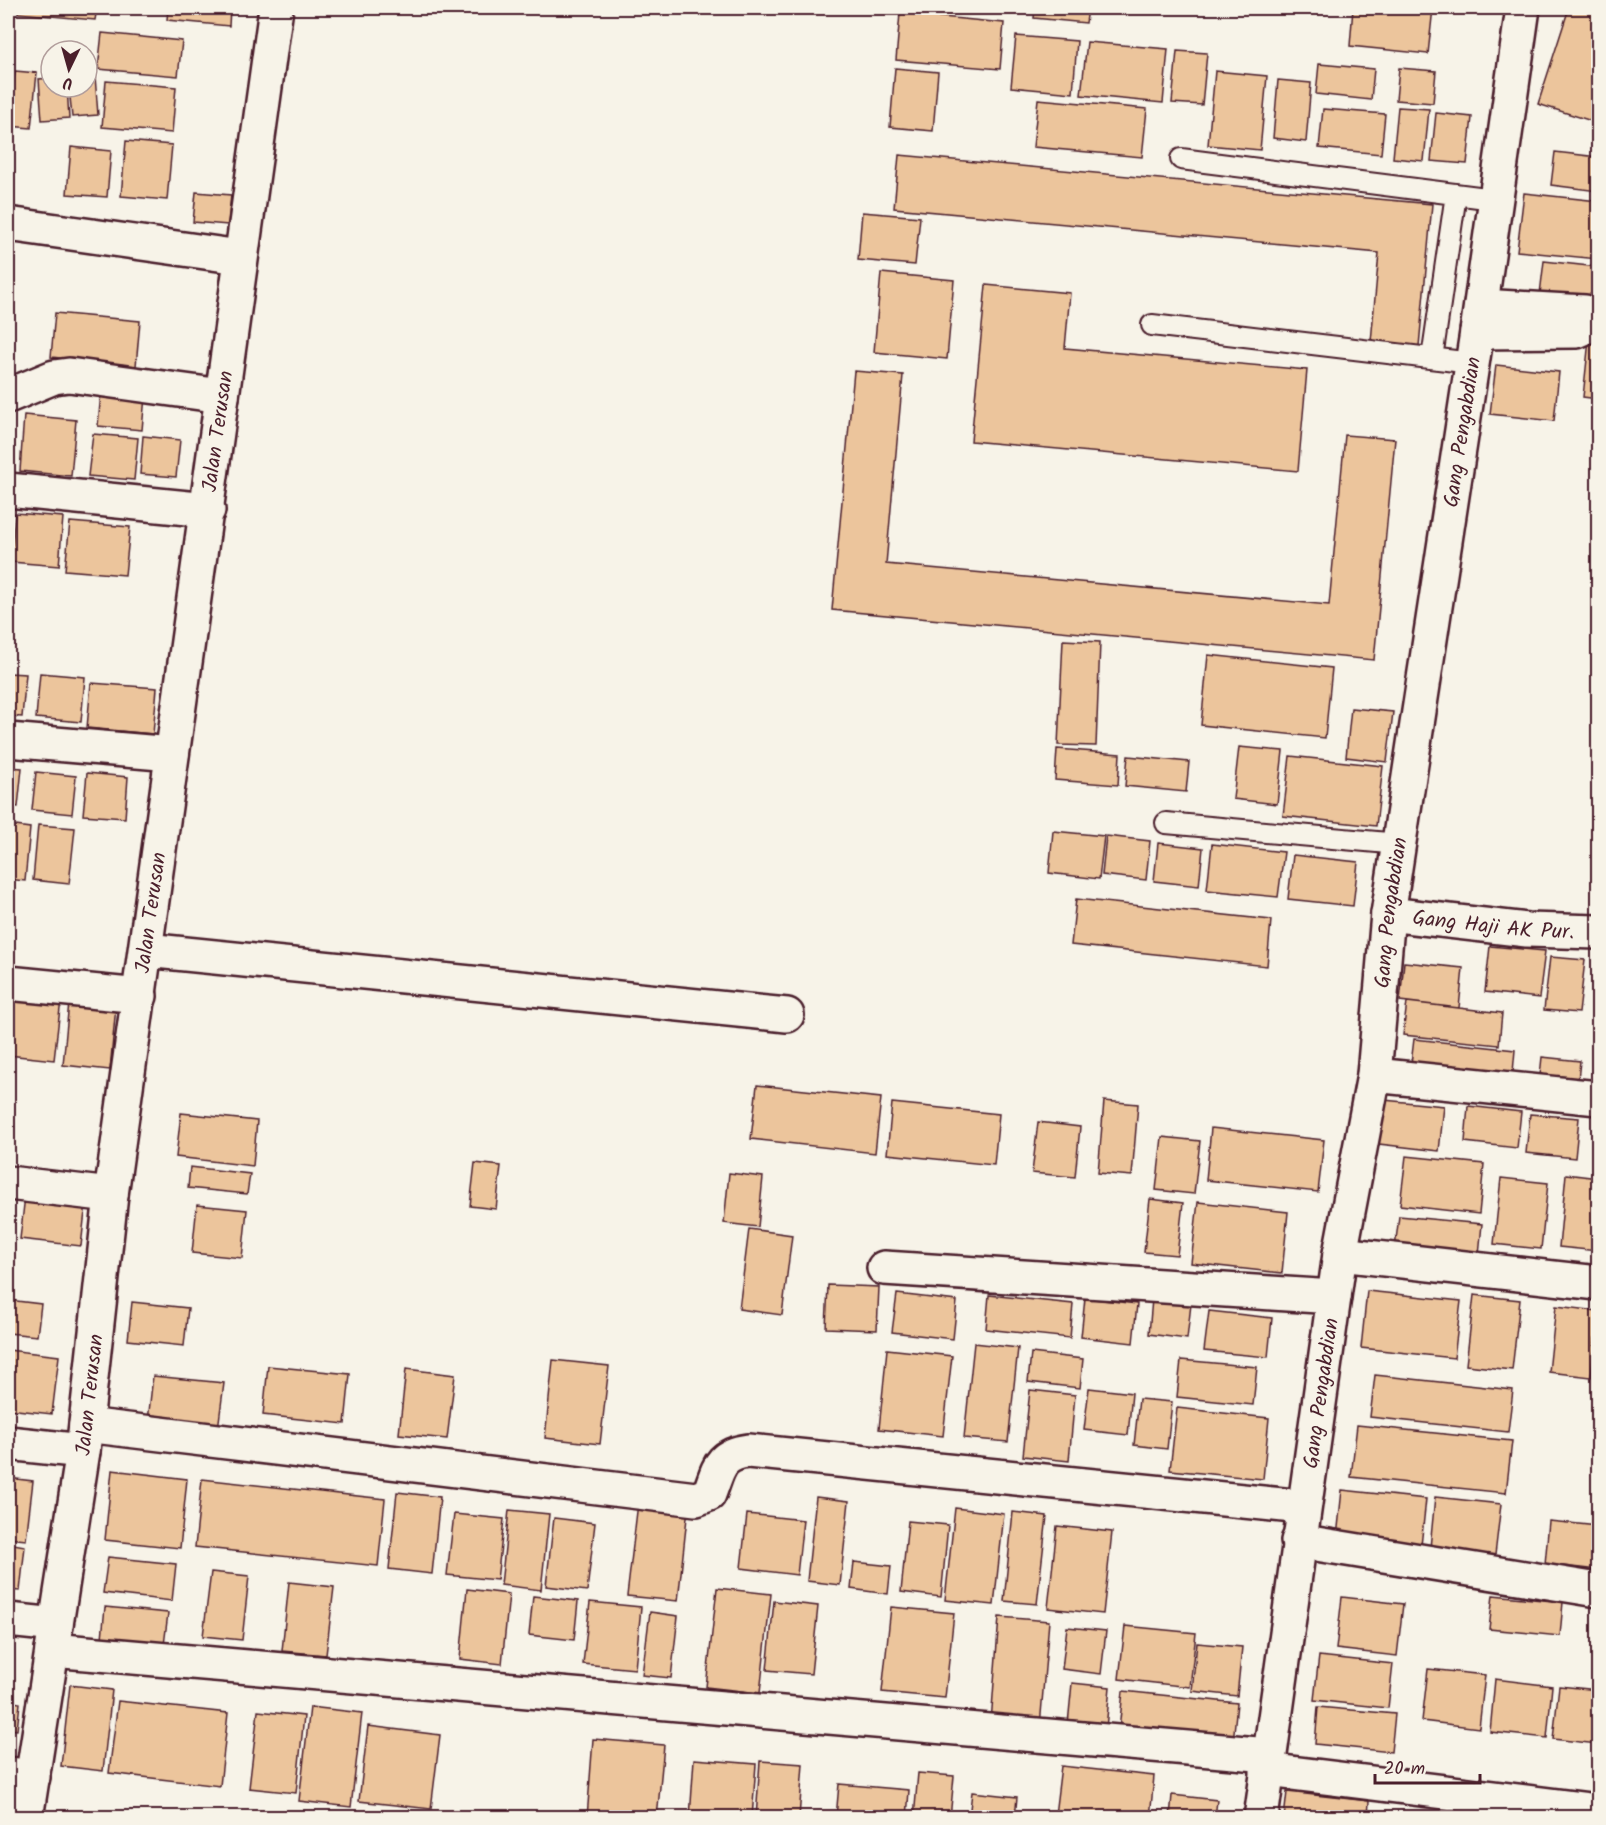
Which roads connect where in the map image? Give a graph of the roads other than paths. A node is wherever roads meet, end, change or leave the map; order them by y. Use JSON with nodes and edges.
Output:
{"nodes":[{"id":1,"x":276,"y":8,"type":"edge"},
{"id":2,"x":1523,"y":8,"type":"edge"},
{"id":3,"x":1181,"y":159,"type":"dead end"},
{"id":4,"x":1455,"y":194,"type":"junction"},
{"id":5,"x":1494,"y":199,"type":"junction"},
{"id":6,"x":8,"y":224,"type":"edge"},
{"id":7,"x":240,"y":257,"type":"junction"},
{"id":8,"x":1599,"y":313,"type":"edge"},
{"id":9,"x":1152,"y":325,"type":"dead end"},
{"id":10,"x":1477,"y":334,"type":"junction"},
{"id":11,"x":1432,"y":358,"type":"junction"},
{"id":12,"x":8,"y":396,"type":"edge"},
{"id":13,"x":222,"y":396,"type":"junction"},
{"id":14,"x":8,"y":490,"type":"edge"},
{"id":15,"x":208,"y":510,"type":"junction"},
{"id":16,"x":8,"y":740,"type":"edge"},
{"id":17,"x":172,"y":754,"type":"junction"},
{"id":18,"x":1166,"y":823,"type":"dead end"},
{"id":19,"x":1399,"y":844,"type":"junction"},
{"id":20,"x":1388,"y":914,"type":"junction"},
{"id":21,"x":1599,"y":932,"type":"edge"},
{"id":22,"x":146,"y":950,"type":"junction"},
{"id":23,"x":8,"y":983,"type":"edge"},
{"id":24,"x":140,"y":996,"type":"junction"},
{"id":25,"x":788,"y":1015,"type":"dead end"},
{"id":26,"x":1374,"y":1075,"type":"junction"},
{"id":27,"x":1599,"y":1098,"type":"edge"},
{"id":28,"x":8,"y":1183,"type":"edge"},
{"id":29,"x":111,"y":1195,"type":"junction"},
{"id":30,"x":1340,"y":1254,"type":"junction"},
{"id":31,"x":884,"y":1268,"type":"dead end"},
{"id":32,"x":1599,"y":1283,"type":"edge"},
{"id":33,"x":1334,"y":1297,"type":"junction"},
{"id":34,"x":84,"y":1438,"type":"junction"},
{"id":35,"x":8,"y":1443,"type":"edge"},
{"id":36,"x":1303,"y":1507,"type":"junction"},
{"id":37,"x":1298,"y":1541,"type":"junction"},
{"id":38,"x":1599,"y":1590,"type":"edge"},
{"id":39,"x":8,"y":1620,"type":"edge"},
{"id":40,"x":54,"y":1638,"type":"junction"},
{"id":41,"x":1268,"y":1762,"type":"junction"},
{"id":42,"x":20,"y":1776,"type":"edge"},
{"id":43,"x":1599,"y":1811,"type":"edge"},
{"id":44,"x":26,"y":1818,"type":"edge"},
{"id":45,"x":1261,"y":1818,"type":"edge"}],
"edges":[{"from":1,"to":7,"type":"street","name":"Jalan Terusan"},
{"from":2,"to":5,"type":"street","name":"Gang Pengabdian"},
{"from":3,"to":4,"type":"lane"},
{"from":4,"to":5,"type":"lane"},
{"from":4,"to":11,"type":"lane"},
{"from":5,"to":10,"type":"street","name":"Gang Pengabdian"},
{"from":6,"to":7,"type":"street"},
{"from":7,"to":13,"type":"street","name":"Jalan Terusan"},
{"from":8,"to":10,"type":"street"},
{"from":9,"to":11,"type":"lane"},
{"from":10,"to":11,"type":"lane"},
{"from":10,"to":19,"type":"street","name":"Gang Pengabdian"},
{"from":12,"to":13,"type":"street"},
{"from":13,"to":15,"type":"street","name":"Jalan Terusan"},
{"from":14,"to":15,"type":"street"},
{"from":15,"to":17,"type":"street","name":"Jalan Terusan"},
{"from":16,"to":17,"type":"street"},
{"from":17,"to":22,"type":"street","name":"Jalan Terusan"},
{"from":18,"to":19,"type":"lane"},
{"from":19,"to":20,"type":"street","name":"Gang Pengabdian"},
{"from":20,"to":21,"type":"street","name":"Gang Haji AK Pur."},
{"from":20,"to":26,"type":"street","name":"Gang Pengabdian"},
{"from":22,"to":24,"type":"street","name":"Jalan Terusan"},
{"from":22,"to":25,"type":"street"},
{"from":23,"to":24,"type":"street"},
{"from":24,"to":29,"type":"street","name":"Jalan Terusan"},
{"from":26,"to":27,"type":"street"},
{"from":26,"to":30,"type":"street","name":"Gang Pengabdian"},
{"from":28,"to":29,"type":"street"},
{"from":29,"to":34,"type":"street","name":"Jalan Terusan"},
{"from":30,"to":32,"type":"street"},
{"from":30,"to":33,"type":"street","name":"Gang Pengabdian"},
{"from":31,"to":33,"type":"street"},
{"from":33,"to":36,"type":"street","name":"Gang Pengabdian"},
{"from":34,"to":35,"type":"street"},
{"from":34,"to":36,"type":"street"},
{"from":34,"to":40,"type":"street","name":"Jalan Terusan"},
{"from":36,"to":37,"type":"street","name":"Gang Pengabdian"},
{"from":37,"to":38,"type":"street"},
{"from":37,"to":41,"type":"street","name":"Gang Pengabdian"},
{"from":39,"to":40,"type":"street"},
{"from":40,"to":41,"type":"street"},
{"from":40,"to":42,"type":"street","name":"Jalan Terusan"},
{"from":41,"to":43,"type":"street"},
{"from":41,"to":45,"type":"street","name":"Gang Pengabdian"},
{"from":42,"to":44,"type":"street","name":"Jalan Terusan"}]}
